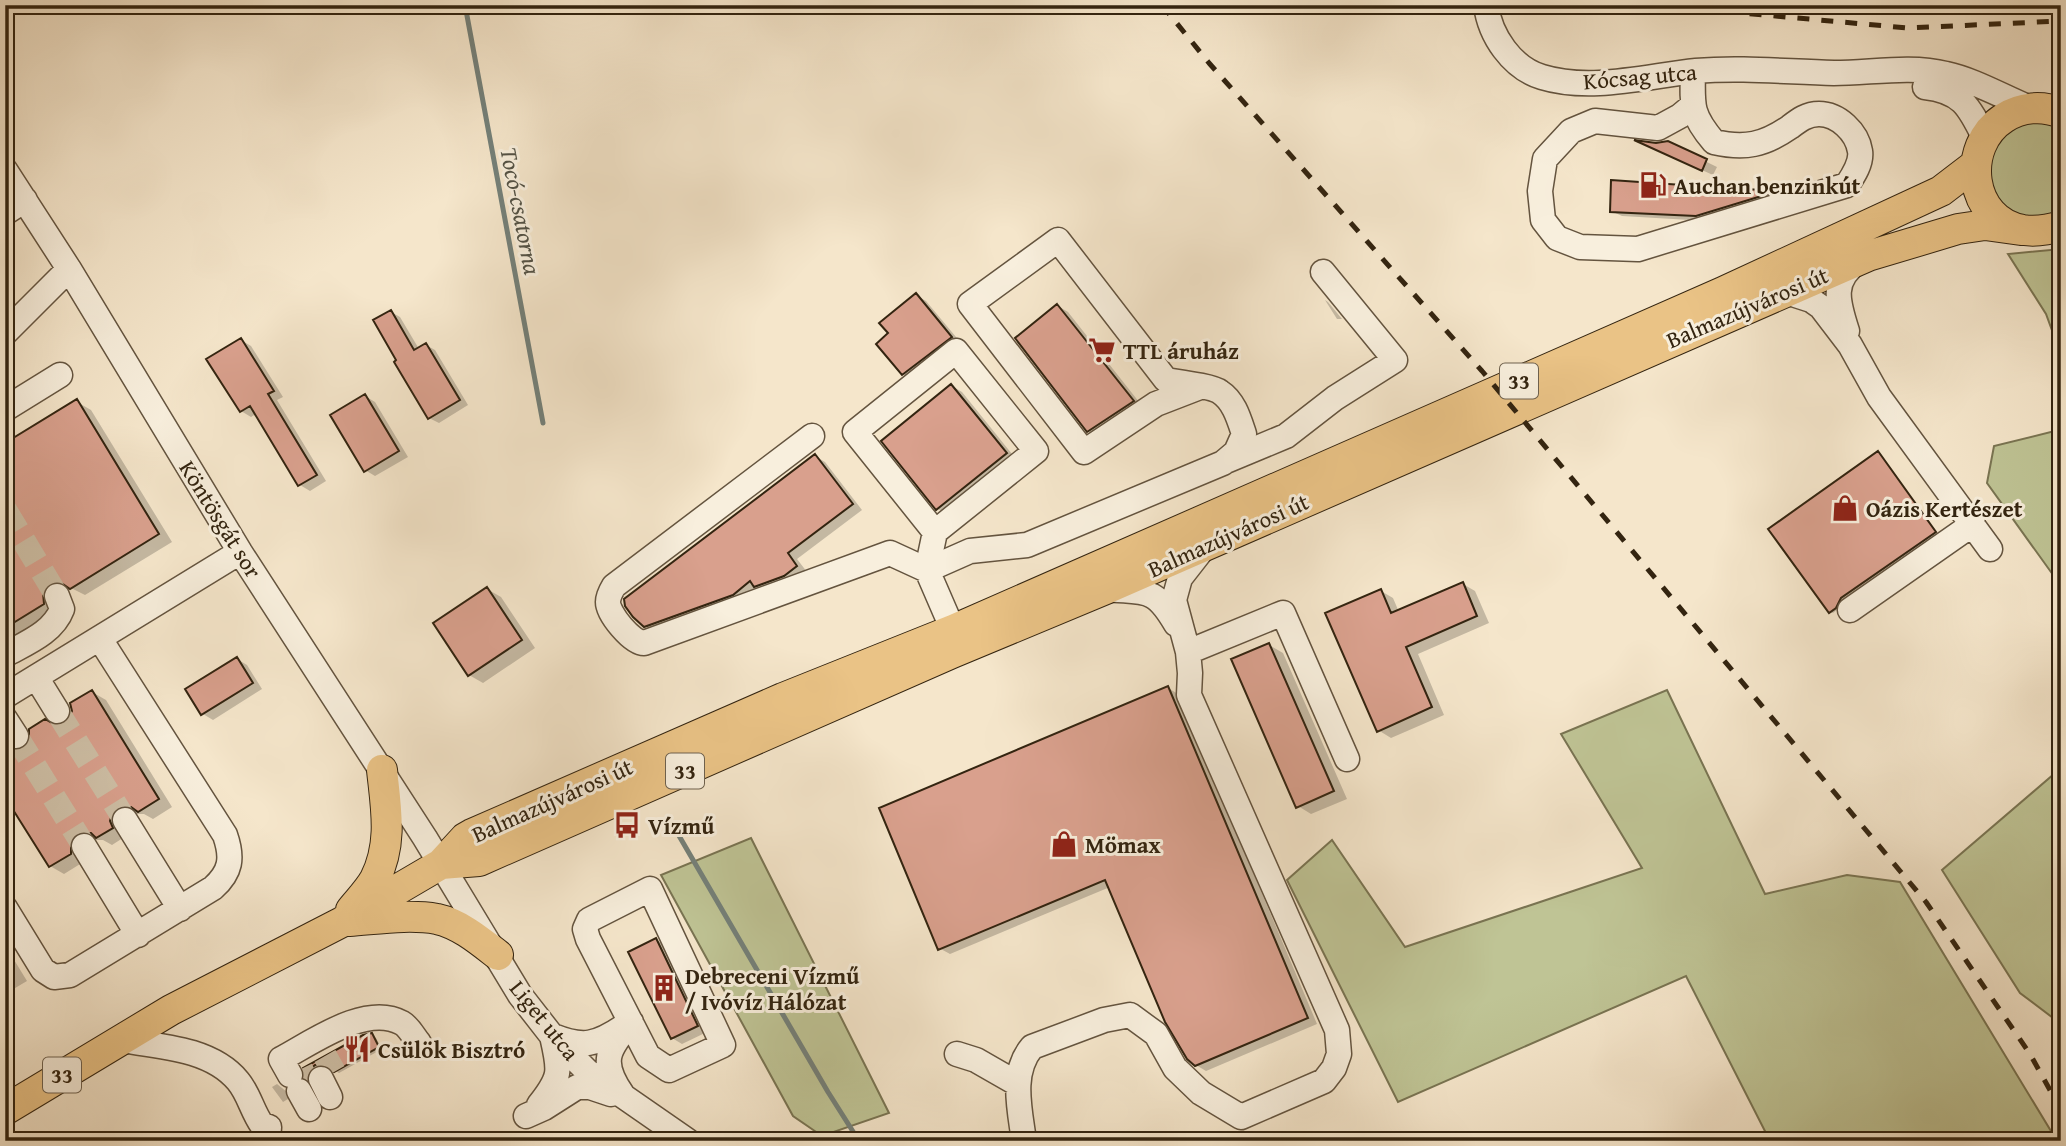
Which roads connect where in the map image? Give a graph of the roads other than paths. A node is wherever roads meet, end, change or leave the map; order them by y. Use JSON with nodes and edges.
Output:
{"nodes":[{"id":1,"x":1486,"y":5,"type":"edge"},
{"id":2,"x":1693,"y":72,"type":"junction"},
{"id":3,"x":1834,"y":73,"type":"junction"},
{"id":4,"x":1692,"y":106,"type":"junction"},
{"id":5,"x":2030,"y":108,"type":"junction"},
{"id":6,"x":2061,"y":113,"type":"edge"},
{"id":7,"x":1984,"y":136,"type":"junction"},
{"id":8,"x":1975,"y":165,"type":"junction"},
{"id":9,"x":5,"y":170,"type":"edge"},
{"id":10,"x":15,"y":207,"type":"edge"},
{"id":11,"x":2061,"y":226,"type":"edge"},
{"id":12,"x":2021,"y":230,"type":"junction"},
{"id":13,"x":1863,"y":258,"type":"junction"},
{"id":14,"x":68,"y":269,"type":"junction"},
{"id":15,"x":1324,"y":272,"type":"dead end"},
{"id":16,"x":1783,"y":291,"type":"junction"},
{"id":17,"x":5,"y":333,"type":"edge"},
{"id":18,"x":1850,"y":345,"type":"junction"},
{"id":19,"x":60,"y":375,"type":"dead end"},
{"id":20,"x":1200,"y":387,"type":"junction"},
{"id":21,"x":5,"y":409,"type":"edge"},
{"id":22,"x":812,"y":436,"type":"dead end"},
{"id":23,"x":1223,"y":463,"type":"junction"},
{"id":24,"x":1973,"y":524,"type":"junction"},
{"id":25,"x":935,"y":532,"type":"junction"},
{"id":26,"x":1206,"y":545,"type":"junction"},
{"id":27,"x":1990,"y":549,"type":"dead end"},
{"id":28,"x":240,"y":552,"type":"junction"},
{"id":29,"x":927,"y":570,"type":"junction"},
{"id":30,"x":1106,"y":589,"type":"junction"},
{"id":31,"x":57,"y":596,"type":"tunnel mouth"},
{"id":32,"x":1850,"y":610,"type":"dead end"},
{"id":33,"x":953,"y":630,"type":"junction"},
{"id":34,"x":100,"y":639,"type":"junction"},
{"id":35,"x":1185,"y":643,"type":"junction"},
{"id":36,"x":5,"y":655,"type":"edge"},
{"id":37,"x":36,"y":677,"type":"junction"},
{"id":38,"x":5,"y":696,"type":"edge"},
{"id":39,"x":57,"y":711,"type":"tunnel mouth"},
{"id":40,"x":1348,"y":759,"type":"dead end"},
{"id":41,"x":382,"y":770,"type":"junction"},
{"id":42,"x":125,"y":820,"type":"tunnel mouth"},
{"id":43,"x":83,"y":846,"type":"tunnel mouth"},
{"id":44,"x":441,"y":864,"type":"junction"},
{"id":45,"x":5,"y":908,"type":"edge"},
{"id":46,"x":180,"y":909,"type":"junction"},
{"id":47,"x":342,"y":922,"type":"junction"},
{"id":48,"x":138,"y":935,"type":"junction"},
{"id":49,"x":498,"y":955,"type":"junction"},
{"id":50,"x":631,"y":1022,"type":"junction"},
{"id":51,"x":552,"y":1036,"type":"junction"},
{"id":52,"x":120,"y":1040,"type":"junction"},
{"id":53,"x":419,"y":1043,"type":"dead end"},
{"id":54,"x":957,"y":1054,"type":"dead end"},
{"id":55,"x":312,"y":1074,"type":"dead end"},
{"id":56,"x":1018,"y":1089,"type":"junction"},
{"id":57,"x":625,"y":1098,"type":"junction"},
{"id":58,"x":5,"y":1110,"type":"edge"},
{"id":59,"x":269,"y":1134,"type":"edge"},
{"id":60,"x":688,"y":1141,"type":"edge"},
{"id":61,"x":1011,"y":1141,"type":"edge"},
{"id":62,"x":1024,"y":1141,"type":"edge"}],
"edges":[{"from":1,"to":2,"type":"street","name":"Kócsag utca"},
{"from":2,"to":3,"type":"street","name":"Kócsag utca"},
{"from":2,"to":4,"type":"street"},
{"from":3,"to":5,"type":"street","name":"Kócsag utca"},
{"from":3,"to":7,"type":"street","name":"Kócsag utca"},
{"from":4,"to":4,"type":"street"},
{"from":5,"to":6,"type":"main road"},
{"from":5,"to":7,"type":"main road"},
{"from":7,"to":8,"type":"main road"},
{"from":8,"to":12,"type":"main road"},
{"from":8,"to":33,"type":"main road","name":"Balmazújvárosi út","number":"33"},
{"from":9,"to":10,"type":"street","name":"Köntösgát sor"},
{"from":10,"to":14,"type":"street","name":"Köntösgát sor"},
{"from":11,"to":12,"type":"main road","number":"33"},
{"from":12,"to":13,"type":"main road","name":"Balmazújvárosi út","number":"33"},
{"from":13,"to":16,"type":"main road","name":"Balmazújvárosi út","number":"33"},
{"from":13,"to":18,"type":"street"},
{"from":14,"to":17,"type":"street"},
{"from":14,"to":28,"type":"street","name":"Köntösgát sor"},
{"from":15,"to":23,"type":"street"},
{"from":16,"to":18,"type":"street"},
{"from":16,"to":26,"type":"main road","name":"Balmazújvárosi út","number":"33"},
{"from":18,"to":24,"type":"street"},
{"from":19,"to":21,"type":"street"},
{"from":20,"to":20,"type":"street"},
{"from":20,"to":23,"type":"street"},
{"from":22,"to":29,"type":"street"},
{"from":23,"to":29,"type":"street"},
{"from":24,"to":27,"type":"street"},
{"from":24,"to":32,"type":"street"},
{"from":25,"to":25,"type":"street"},
{"from":25,"to":29,"type":"street"},
{"from":26,"to":30,"type":"main road","name":"Balmazújvárosi út","number":"33"},
{"from":26,"to":35,"type":"street"},
{"from":28,"to":34,"type":"street"},
{"from":28,"to":41,"type":"street","name":"Köntösgát sor"},
{"from":29,"to":33,"type":"street"},
{"from":30,"to":35,"type":"street"},
{"from":30,"to":44,"type":"main road","name":"Balmazújvárosi út","number":"33"},
{"from":31,"to":36,"type":"street"},
{"from":33,"to":44,"type":"main road","name":"Balmazújvárosi út","number":"33"},
{"from":34,"to":37,"type":"street"},
{"from":34,"to":46,"type":"street"},
{"from":35,"to":40,"type":"street"},
{"from":35,"to":56,"type":"street"},
{"from":37,"to":38,"type":"street"},
{"from":37,"to":39,"type":"street"},
{"from":41,"to":44,"type":"street","name":"Köntösgát sor"},
{"from":41,"to":47,"type":"main road"},
{"from":42,"to":46,"type":"street"},
{"from":43,"to":48,"type":"street"},
{"from":44,"to":47,"type":"main road","name":"Balmazújvárosi út","number":"33"},
{"from":44,"to":49,"type":"street","name":"Liget utca"},
{"from":45,"to":48,"type":"street"},
{"from":46,"to":48,"type":"street"},
{"from":47,"to":49,"type":"main road"},
{"from":47,"to":52,"type":"main road","name":"Balmazújvárosi út","number":"33"},
{"from":49,"to":51,"type":"street","name":"Liget utca"},
{"from":50,"to":50,"type":"street"},
{"from":50,"to":51,"type":"street"},
{"from":50,"to":57,"type":"street"},
{"from":51,"to":57,"type":"street","name":"Liget utca"},
{"from":51,"to":57,"type":"street"},
{"from":52,"to":58,"type":"main road","name":"Balmazújvárosi út","number":"33"},
{"from":52,"to":59,"type":"street"},
{"from":53,"to":55,"type":"street"},
{"from":54,"to":56,"type":"street"},
{"from":56,"to":61,"type":"street"},
{"from":56,"to":62,"type":"street"},
{"from":57,"to":60,"type":"street","name":"Liget utca"}]}
